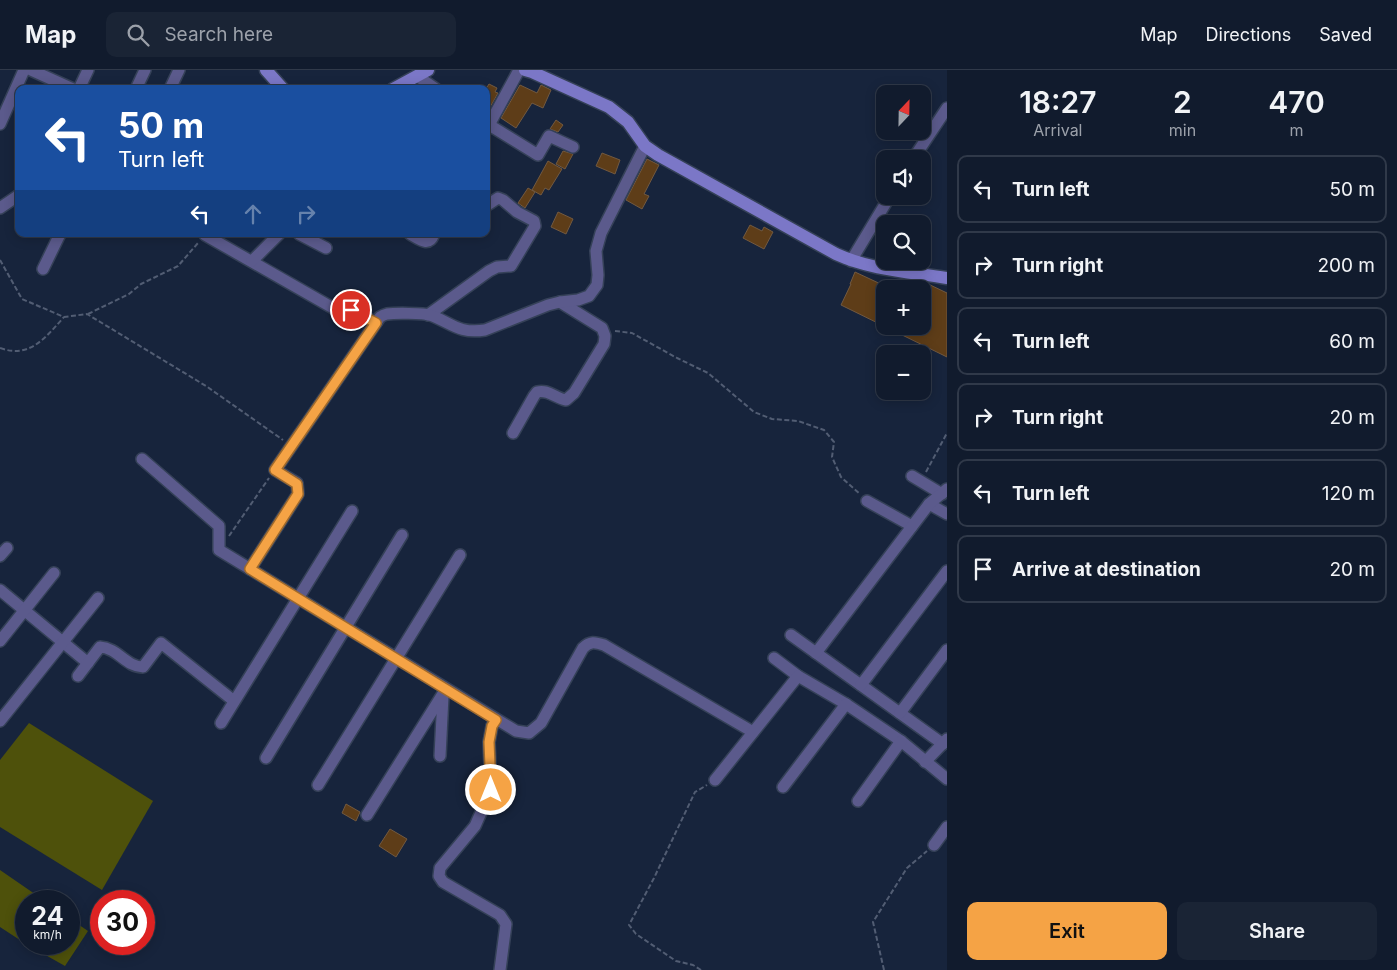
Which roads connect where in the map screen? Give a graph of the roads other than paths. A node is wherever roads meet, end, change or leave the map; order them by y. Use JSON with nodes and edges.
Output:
{"nodes":[{"id":1,"x":24,"y":70,"type":"edge"},
{"id":2,"x":31,"y":70,"type":"edge"},
{"id":3,"x":88,"y":70,"type":"edge"},
{"id":4,"x":145,"y":70,"type":"edge"},
{"id":5,"x":179,"y":70,"type":"edge"},
{"id":6,"x":266,"y":70,"type":"edge"},
{"id":7,"x":428,"y":70,"type":"edge"},
{"id":8,"x":519,"y":70,"type":"edge"},
{"id":9,"x":525,"y":70,"type":"edge"},
{"id":10,"x":417,"y":76,"type":"junction"},
{"id":11,"x":17,"y":85,"type":"edge"},
{"id":12,"x":64,"y":85,"type":"edge"},
{"id":13,"x":81,"y":85,"type":"edge"},
{"id":14,"x":138,"y":85,"type":"edge"},
{"id":15,"x":172,"y":85,"type":"edge"},
{"id":16,"x":279,"y":85,"type":"edge"},
{"id":17,"x":400,"y":85,"type":"edge"},
{"id":18,"x":430,"y":85,"type":"edge"},
{"id":19,"x":15,"y":90,"type":"edge"},
{"id":20,"x":947,"y":108,"type":"edge"},
{"id":21,"x":490,"y":121,"type":"edge"},
{"id":22,"x":0,"y":124,"type":"edge"},
{"id":23,"x":490,"y":125,"type":"edge"},
{"id":24,"x":645,"y":146,"type":"junction"},
{"id":25,"x":573,"y":147,"type":"dead end"},
{"id":26,"x":919,"y":150,"type":"edge"},
{"id":27,"x":15,"y":198,"type":"edge"},
{"id":28,"x":490,"y":203,"type":"edge"},
{"id":29,"x":885,"y":205,"type":"edge"},
{"id":30,"x":0,"y":208,"type":"edge"},
{"id":31,"x":59,"y":237,"type":"edge"},
{"id":32,"x":210,"y":237,"type":"edge"},
{"id":33,"x":276,"y":237,"type":"edge"},
{"id":34,"x":305,"y":237,"type":"edge"},
{"id":35,"x":416,"y":237,"type":"edge"},
{"id":36,"x":433,"y":237,"type":"edge"},
{"id":37,"x":326,"y":248,"type":"dead end"},
{"id":38,"x":252,"y":261,"type":"junction"},
{"id":39,"x":851,"y":261,"type":"junction"},
{"id":40,"x":43,"y":269,"type":"dead end"},
{"id":41,"x":947,"y":278,"type":"edge"},
{"id":42,"x":560,"y":302,"type":"junction"},
{"id":43,"x":428,"y":315,"type":"junction"},
{"id":44,"x":376,"y":323,"type":"junction"},
{"id":45,"x":514,"y":433,"type":"dead end"},
{"id":46,"x":142,"y":459,"type":"dead end"},
{"id":47,"x":917,"y":479,"type":"road end"},
{"id":48,"x":944,"y":491,"type":"edge"},
{"id":49,"x":867,"y":501,"type":"road end"},
{"id":50,"x":928,"y":504,"type":"junction"},
{"id":51,"x":352,"y":511,"type":"dead end"},
{"id":52,"x":947,"y":514,"type":"edge"},
{"id":53,"x":912,"y":526,"type":"junction"},
{"id":54,"x":402,"y":535,"type":"dead end"},
{"id":55,"x":460,"y":555,"type":"dead end"},
{"id":56,"x":250,"y":569,"type":"junction"},
{"id":57,"x":947,"y":571,"type":"edge"},
{"id":58,"x":54,"y":573,"type":"dead end"},
{"id":59,"x":0,"y":590,"type":"edge"},
{"id":60,"x":98,"y":598,"type":"dead end"},
{"id":61,"x":298,"y":598,"type":"junction"},
{"id":62,"x":24,"y":611,"type":"junction"},
{"id":63,"x":346,"y":628,"type":"junction"},
{"id":64,"x":791,"y":635,"type":"dead end"},
{"id":65,"x":0,"y":641,"type":"edge"},
{"id":66,"x":63,"y":642,"type":"junction"},
{"id":67,"x":947,"y":650,"type":"edge"},
{"id":68,"x":816,"y":653,"type":"junction"},
{"id":69,"x":396,"y":658,"type":"junction"},
{"id":70,"x":774,"y":658,"type":"dead end"},
{"id":71,"x":88,"y":663,"type":"junction"},
{"id":72,"x":78,"y":676,"type":"dead end"},
{"id":73,"x":798,"y":676,"type":"junction"},
{"id":74,"x":861,"y":685,"type":"junction"},
{"id":75,"x":444,"y":691,"type":"junction"},
{"id":76,"x":234,"y":701,"type":"junction"},
{"id":77,"x":846,"y":704,"type":"junction"},
{"id":78,"x":900,"y":713,"type":"junction"},
{"id":79,"x":496,"y":720,"type":"junction"},
{"id":80,"x":0,"y":721,"type":"edge"},
{"id":81,"x":221,"y":723,"type":"dead end"},
{"id":82,"x":753,"y":732,"type":"junction"},
{"id":83,"x":900,"y":741,"type":"junction"},
{"id":84,"x":945,"y":741,"type":"edge"},
{"id":85,"x":440,"y":756,"type":"dead end"},
{"id":86,"x":266,"y":758,"type":"dead end"},
{"id":87,"x":926,"y":762,"type":"junction"},
{"id":88,"x":947,"y":779,"type":"edge"},
{"id":89,"x":715,"y":780,"type":"road end"},
{"id":90,"x":318,"y":785,"type":"dead end"},
{"id":91,"x":782,"y":788,"type":"dead end"},
{"id":92,"x":858,"y":801,"type":"dead end"},
{"id":93,"x":367,"y":815,"type":"dead end"},
{"id":94,"x":947,"y":827,"type":"edge"},
{"id":95,"x":934,"y":845,"type":"road end"},
{"id":96,"x":500,"y":970,"type":"edge"}],
"edges":[{"from":1,"to":11,"type":"street"},
{"from":2,"to":12,"type":"street"},
{"from":3,"to":13,"type":"street"},
{"from":4,"to":14,"type":"street"},
{"from":5,"to":15,"type":"street"},
{"from":6,"to":16,"type":"street"},
{"from":7,"to":10,"type":"street"},
{"from":8,"to":21,"type":"street"},
{"from":9,"to":24,"type":"street"},
{"from":10,"to":17,"type":"street"},
{"from":10,"to":18,"type":"street"},
{"from":19,"to":22,"type":"street"},
{"from":20,"to":26,"type":"street"},
{"from":23,"to":25,"type":"street"},
{"from":24,"to":39,"type":"street"},
{"from":24,"to":42,"type":"street"},
{"from":27,"to":30,"type":"street"},
{"from":28,"to":43,"type":"street"},
{"from":29,"to":39,"type":"street"},
{"from":31,"to":40,"type":"street"},
{"from":32,"to":38,"type":"street"},
{"from":33,"to":38,"type":"street"},
{"from":34,"to":37,"type":"street"},
{"from":35,"to":36,"type":"street"},
{"from":38,"to":44,"type":"street"},
{"from":39,"to":41,"type":"street"},
{"from":42,"to":43,"type":"street"},
{"from":42,"to":45,"type":"street"},
{"from":43,"to":44,"type":"street"},
{"from":44,"to":56,"type":"street"},
{"from":46,"to":56,"type":"street"},
{"from":47,"to":48,"type":"street"},
{"from":48,"to":50,"type":"street"},
{"from":49,"to":53,"type":"street"},
{"from":50,"to":52,"type":"street"},
{"from":50,"to":53,"type":"street"},
{"from":51,"to":61,"type":"street"},
{"from":53,"to":68,"type":"street"},
{"from":54,"to":63,"type":"street"},
{"from":55,"to":69,"type":"street"},
{"from":56,"to":61,"type":"street"},
{"from":57,"to":74,"type":"street"},
{"from":58,"to":62,"type":"street"},
{"from":59,"to":62,"type":"street"},
{"from":60,"to":66,"type":"street"},
{"from":61,"to":63,"type":"street"},
{"from":61,"to":76,"type":"street"},
{"from":62,"to":65,"type":"street"},
{"from":62,"to":66,"type":"street"},
{"from":63,"to":69,"type":"street"},
{"from":63,"to":86,"type":"street"},
{"from":64,"to":68,"type":"street"},
{"from":66,"to":71,"type":"street"},
{"from":66,"to":80,"type":"street"},
{"from":67,"to":78,"type":"street"},
{"from":68,"to":74,"type":"street"},
{"from":69,"to":75,"type":"street"},
{"from":69,"to":90,"type":"street"},
{"from":70,"to":73,"type":"street"},
{"from":71,"to":72,"type":"street"},
{"from":71,"to":76,"type":"street"},
{"from":73,"to":77,"type":"street"},
{"from":73,"to":82,"type":"street"},
{"from":74,"to":78,"type":"street"},
{"from":75,"to":79,"type":"street"},
{"from":75,"to":85,"type":"street"},
{"from":75,"to":93,"type":"street"},
{"from":76,"to":81,"type":"street"},
{"from":77,"to":83,"type":"street"},
{"from":77,"to":91,"type":"street"},
{"from":78,"to":84,"type":"street"},
{"from":79,"to":82,"type":"street"},
{"from":79,"to":96,"type":"street"},
{"from":82,"to":89,"type":"street"},
{"from":83,"to":87,"type":"street"},
{"from":83,"to":92,"type":"street"},
{"from":84,"to":87,"type":"street"},
{"from":87,"to":88,"type":"street"},
{"from":94,"to":95,"type":"street"}]}
